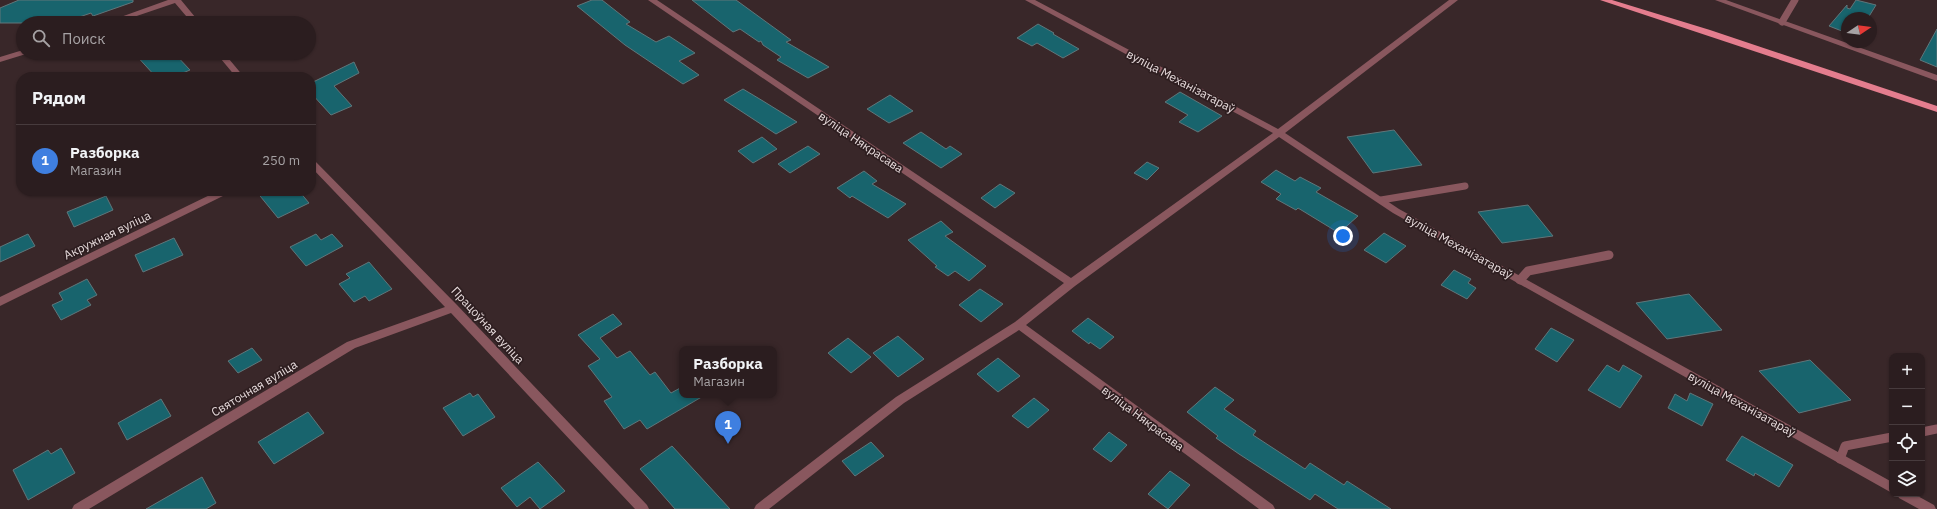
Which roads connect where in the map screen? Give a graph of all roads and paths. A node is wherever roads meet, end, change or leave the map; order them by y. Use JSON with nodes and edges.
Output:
{"nodes":[{"id":1,"x":176,"y":0,"type":"edge"},
{"id":2,"x":652,"y":0,"type":"edge"},
{"id":3,"x":1029,"y":0,"type":"edge"},
{"id":4,"x":1454,"y":0,"type":"edge"},
{"id":5,"x":1604,"y":0,"type":"edge"},
{"id":6,"x":1719,"y":0,"type":"edge"},
{"id":7,"x":1795,"y":0,"type":"edge"},
{"id":8,"x":129,"y":16,"type":"edge"},
{"id":9,"x":190,"y":16,"type":"edge"},
{"id":10,"x":1782,"y":22,"type":"junction"},
{"id":11,"x":16,"y":54,"type":"edge"},
{"id":12,"x":0,"y":60,"type":"edge"},
{"id":13,"x":226,"y":60,"type":"edge"},
{"id":14,"x":236,"y":72,"type":"edge"},
{"id":15,"x":1937,"y":78,"type":"edge"},
{"id":16,"x":1937,"y":110,"type":"edge"},
{"id":17,"x":1279,"y":134,"type":"junction"},
{"id":18,"x":316,"y":167,"type":"edge"},
{"id":19,"x":1465,"y":186,"type":"dead end"},
{"id":20,"x":216,"y":196,"type":"edge"},
{"id":21,"x":1381,"y":200,"type":"junction"},
{"id":22,"x":1609,"y":255,"type":"dead end"},
{"id":23,"x":1520,"y":280,"type":"junction"},
{"id":24,"x":1070,"y":283,"type":"junction"},
{"id":25,"x":0,"y":302,"type":"edge"},
{"id":26,"x":453,"y":308,"type":"junction"},
{"id":27,"x":1019,"y":325,"type":"junction"},
{"id":28,"x":1937,"y":429,"type":"edge"},
{"id":29,"x":1925,"y":431,"type":"edge"},
{"id":30,"x":1889,"y":438,"type":"edge"},
{"id":31,"x":1840,"y":459,"type":"junction"},
{"id":32,"x":1889,"y":486,"type":"edge"},
{"id":33,"x":1908,"y":497,"type":"edge"},
{"id":34,"x":639,"y":508,"type":"edge"},
{"id":35,"x":78,"y":509,"type":"edge"},
{"id":36,"x":760,"y":509,"type":"edge"},
{"id":37,"x":1269,"y":509,"type":"edge"},
{"id":38,"x":1930,"y":509,"type":"edge"}],
"edges":[{"from":1,"to":8,"type":"street"},
{"from":1,"to":9,"type":"street"},
{"from":2,"to":24,"type":"street","name":"вуліца Някрасава"},
{"from":3,"to":17,"type":"street","name":"вуліца Механізатараў"},
{"from":4,"to":17,"type":"street"},
{"from":5,"to":16,"type":"main road"},
{"from":6,"to":10,"type":"street"},
{"from":7,"to":10,"type":"lane"},
{"from":10,"to":15,"type":"street"},
{"from":11,"to":12,"type":"street"},
{"from":13,"to":14,"type":"street"},
{"from":17,"to":21,"type":"street","name":"вуліца Механізатараў"},
{"from":17,"to":24,"type":"street"},
{"from":18,"to":26,"type":"street","name":"Працоўная вуліца"},
{"from":19,"to":21,"type":"lane"},
{"from":20,"to":25,"type":"street","name":"Акружная вуліца"},
{"from":21,"to":23,"type":"street","name":"вуліца Механізатараў"},
{"from":22,"to":23,"type":"lane"},
{"from":23,"to":31,"type":"street","name":"вуліца Механізатараў"},
{"from":24,"to":27,"type":"street"},
{"from":26,"to":34,"type":"street","name":"Працоўная вуліца"},
{"from":26,"to":35,"type":"street","name":"Святочная вуліца"},
{"from":27,"to":36,"type":"street"},
{"from":27,"to":37,"type":"street","name":"вуліца Някрасава"},
{"from":28,"to":29,"type":"lane"},
{"from":30,"to":31,"type":"lane"},
{"from":31,"to":32,"type":"street","name":"вуліца Механізатараў"},
{"from":33,"to":38,"type":"street"}]}
